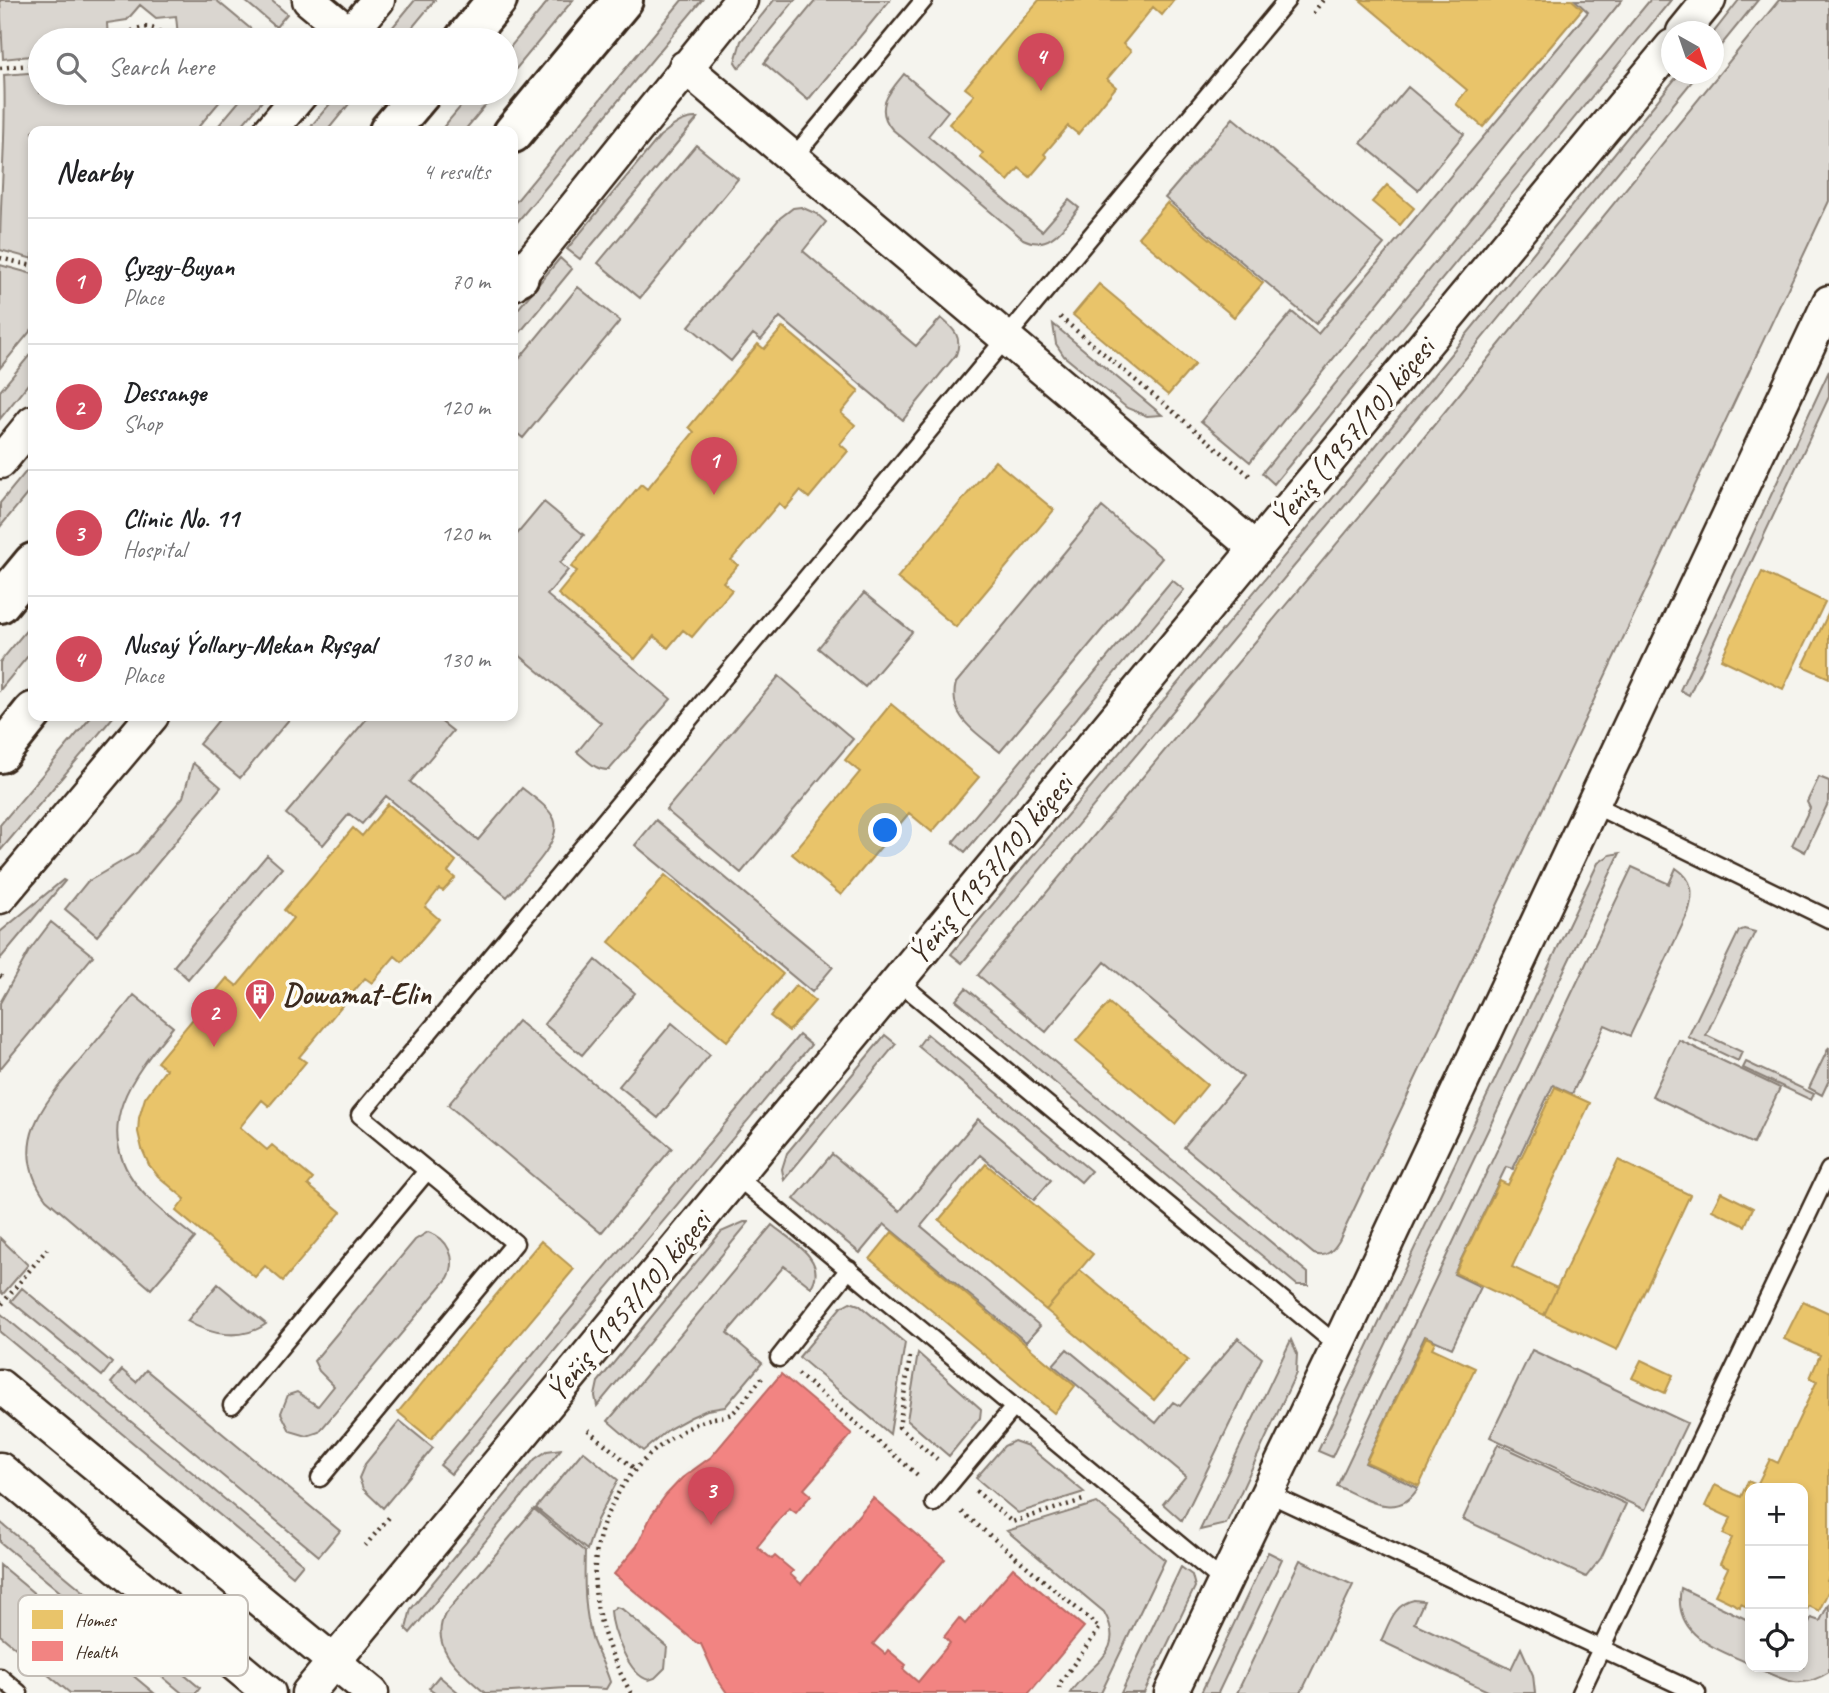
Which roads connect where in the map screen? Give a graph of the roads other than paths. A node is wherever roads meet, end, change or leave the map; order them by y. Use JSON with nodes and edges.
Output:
{"nodes":[{"id":1,"x":309,"y":0,"type":"edge"},
{"id":2,"x":378,"y":0,"type":"edge"},
{"id":3,"x":497,"y":0,"type":"edge"},
{"id":4,"x":623,"y":0,"type":"edge"},
{"id":5,"x":741,"y":0,"type":"edge"},
{"id":6,"x":924,"y":0,"type":"edge"},
{"id":7,"x":1287,"y":0,"type":"edge"},
{"id":8,"x":1709,"y":0,"type":"edge"},
{"id":9,"x":1692,"y":21,"type":"edge"},
{"id":10,"x":338,"y":28,"type":"edge"},
{"id":11,"x":355,"y":28,"type":"edge"},
{"id":12,"x":474,"y":28,"type":"edge"},
{"id":13,"x":1661,"y":58,"type":"edge"},
{"id":14,"x":685,"y":68,"type":"junction"},
{"id":15,"x":292,"y":105,"type":"edge"},
{"id":16,"x":411,"y":105,"type":"edge"},
{"id":17,"x":274,"y":126,"type":"edge"},
{"id":18,"x":393,"y":126,"type":"edge"},
{"id":19,"x":518,"y":127,"type":"edge"},
{"id":20,"x":793,"y":158,"type":"junction"},
{"id":21,"x":518,"y":275,"type":"edge"},
{"id":22,"x":1829,"y":302,"type":"edge"},
{"id":23,"x":1006,"y":338,"type":"junction"},
{"id":24,"x":28,"y":428,"type":"edge"},
{"id":25,"x":0,"y":462,"type":"edge"},
{"id":26,"x":1256,"y":549,"type":"junction"},
{"id":27,"x":28,"y":569,"type":"edge"},
{"id":28,"x":0,"y":603,"type":"edge"},
{"id":29,"x":28,"y":718,"type":"edge"},
{"id":30,"x":148,"y":721,"type":"edge"},
{"id":31,"x":0,"y":752,"type":"edge"},
{"id":32,"x":1592,"y":804,"type":"junction"},
{"id":33,"x":0,"y":897,"type":"edge"},
{"id":34,"x":1829,"y":919,"type":"edge"},
{"id":35,"x":897,"y":980,"type":"junction"},
{"id":36,"x":1829,"y":1170,"type":"edge"},
{"id":37,"x":427,"y":1171,"type":"junction"},
{"id":38,"x":736,"y":1176,"type":"junction"},
{"id":39,"x":849,"y":1269,"type":"junction"},
{"id":40,"x":1338,"y":1346,"type":"junction"},
{"id":41,"x":779,"y":1358,"type":"road end"},
{"id":42,"x":0,"y":1386,"type":"edge"},
{"id":43,"x":232,"y":1405,"type":"dead end"},
{"id":44,"x":1014,"y":1407,"type":"junction"},
{"id":45,"x":0,"y":1469,"type":"edge"},
{"id":46,"x":320,"y":1478,"type":"dead end"},
{"id":47,"x":1268,"y":1493,"type":"junction"},
{"id":48,"x":934,"y":1503,"type":"dead end"},
{"id":49,"x":1224,"y":1582,"type":"junction"},
{"id":50,"x":152,"y":1595,"type":"edge"},
{"id":51,"x":1601,"y":1648,"type":"junction"},
{"id":52,"x":334,"y":1662,"type":"junction"},
{"id":53,"x":248,"y":1675,"type":"edge"},
{"id":54,"x":0,"y":1677,"type":"edge"},
{"id":55,"x":19,"y":1693,"type":"edge"},
{"id":56,"x":270,"y":1693,"type":"edge"},
{"id":57,"x":308,"y":1693,"type":"edge"},
{"id":58,"x":372,"y":1693,"type":"edge"},
{"id":59,"x":1171,"y":1693,"type":"edge"},
{"id":60,"x":1580,"y":1693,"type":"edge"},
{"id":61,"x":1697,"y":1693,"type":"edge"}],
"edges":[{"from":1,"to":10,"type":"street"},
{"from":2,"to":11,"type":"street"},
{"from":3,"to":12,"type":"main road"},
{"from":4,"to":19,"type":"main road"},
{"from":5,"to":14,"type":"street"},
{"from":6,"to":20,"type":"lane"},
{"from":7,"to":23,"type":"lane"},
{"from":8,"to":9,"type":"street"},
{"from":13,"to":26,"type":"street","name":"Ýeňiş (1957/10) köçesi"},
{"from":14,"to":20,"type":"street"},
{"from":14,"to":21,"type":"street"},
{"from":15,"to":17,"type":"street"},
{"from":16,"to":18,"type":"main road"},
{"from":20,"to":23,"type":"street"},
{"from":22,"to":32,"type":"street"},
{"from":23,"to":26,"type":"street"},
{"from":23,"to":37,"type":"lane"},
{"from":24,"to":25,"type":"street"},
{"from":26,"to":35,"type":"street","name":"Ýeňiş (1957/10) köçesi"},
{"from":27,"to":28,"type":"main road"},
{"from":29,"to":31,"type":"main road"},
{"from":30,"to":33,"type":"street"},
{"from":32,"to":34,"type":"lane"},
{"from":32,"to":40,"type":"street"},
{"from":35,"to":38,"type":"street","name":"Ýeňiş (1957/10) köçesi"},
{"from":35,"to":40,"type":"lane"},
{"from":36,"to":51,"type":"lane"},
{"from":37,"to":43,"type":"lane"},
{"from":37,"to":46,"type":"lane"},
{"from":38,"to":39,"type":"lane"},
{"from":38,"to":52,"type":"street","name":"Ýeňiş (1957/10) köçesi"},
{"from":39,"to":41,"type":"lane"},
{"from":39,"to":44,"type":"lane"},
{"from":40,"to":47,"type":"street"},
{"from":42,"to":52,"type":"street"},
{"from":44,"to":48,"type":"lane"},
{"from":44,"to":49,"type":"lane"},
{"from":45,"to":50,"type":"street"},
{"from":47,"to":49,"type":"street"},
{"from":47,"to":51,"type":"lane"},
{"from":49,"to":59,"type":"street"},
{"from":51,"to":60,"type":"lane"},
{"from":51,"to":61,"type":"lane"},
{"from":52,"to":57,"type":"street","name":"Ýeňiş (1957/10) köçesi"},
{"from":52,"to":58,"type":"street"},
{"from":53,"to":56,"type":"street"},
{"from":54,"to":55,"type":"lane"}]}
